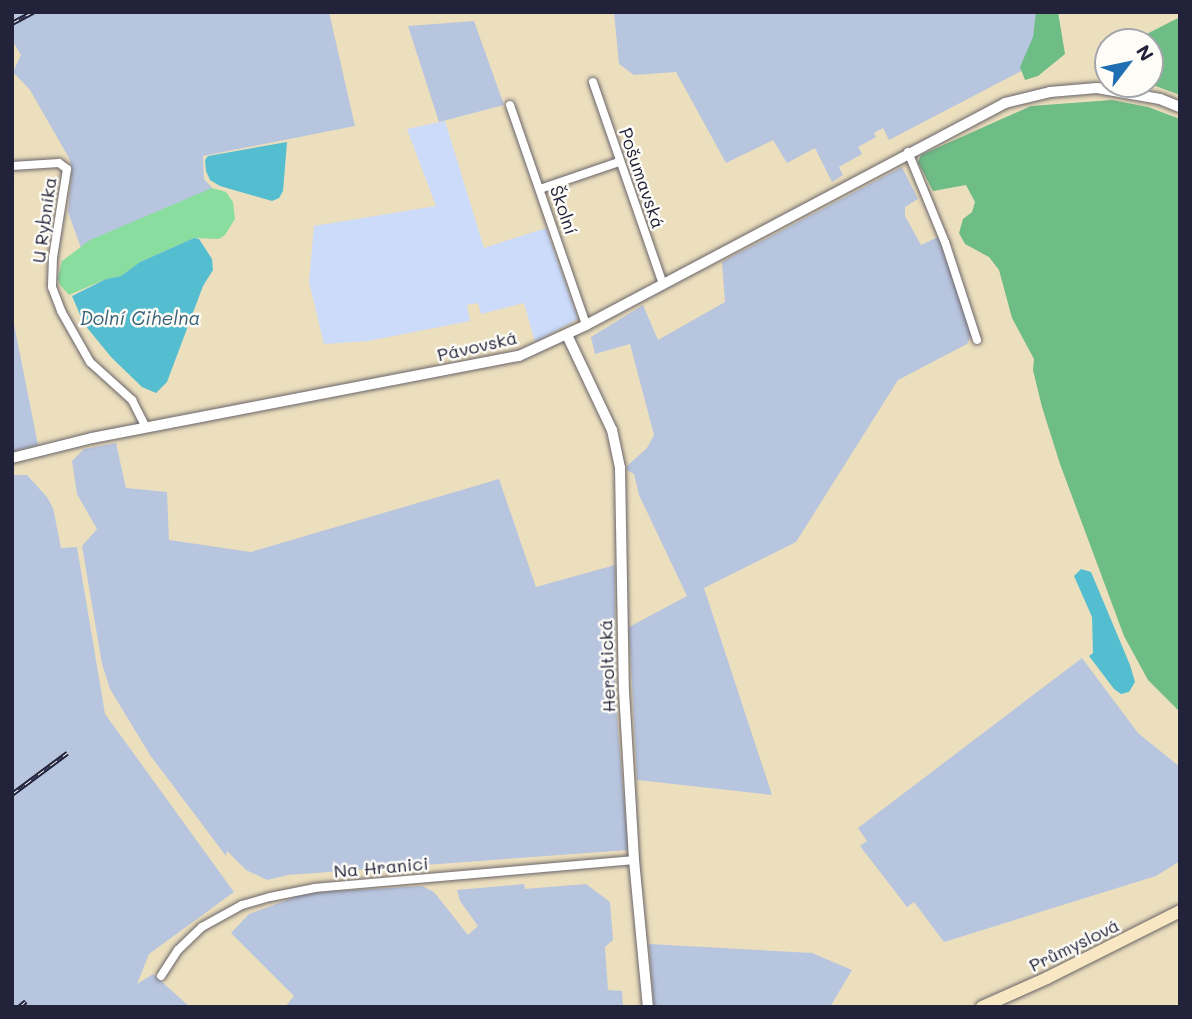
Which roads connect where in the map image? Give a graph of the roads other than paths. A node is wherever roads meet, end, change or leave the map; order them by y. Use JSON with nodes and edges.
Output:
{"nodes":[{"id":1,"x":593,"y":82,"type":"dead end"},
{"id":2,"x":510,"y":105,"type":"dead end"},
{"id":3,"x":1180,"y":107,"type":"edge"},
{"id":4,"x":908,"y":152,"type":"junction"},
{"id":5,"x":619,"y":162,"type":"junction"},
{"id":6,"x":12,"y":166,"type":"edge"},
{"id":7,"x":540,"y":189,"type":"junction"},
{"id":8,"x":663,"y":284,"type":"junction"},
{"id":9,"x":586,"y":325,"type":"junction"},
{"id":10,"x":567,"y":335,"type":"junction"},
{"id":11,"x":978,"y":340,"type":"dead end"},
{"id":12,"x":146,"y":427,"type":"junction"},
{"id":13,"x":12,"y":458,"type":"edge"},
{"id":14,"x":635,"y":860,"type":"junction"},
{"id":15,"x":1180,"y":911,"type":"edge"},
{"id":16,"x":161,"y":976,"type":"dead end"},
{"id":17,"x":648,"y":1007,"type":"edge"},
{"id":18,"x":982,"y":1007,"type":"edge"}],
"edges":[{"from":1,"to":5,"type":"street","name":"Pošumavská"},
{"from":2,"to":7,"type":"street","name":"Školní"},
{"from":3,"to":4,"type":"street","name":"Pávovská"},
{"from":4,"to":8,"type":"street","name":"Pávovská"},
{"from":4,"to":11,"type":"street"},
{"from":5,"to":7,"type":"street"},
{"from":5,"to":8,"type":"street","name":"Pošumavská"},
{"from":6,"to":12,"type":"street","name":"U Rybníka"},
{"from":7,"to":9,"type":"street","name":"Školní"},
{"from":8,"to":9,"type":"street","name":"Pávovská"},
{"from":9,"to":10,"type":"street","name":"Pávovská"},
{"from":10,"to":12,"type":"street","name":"Pávovská"},
{"from":10,"to":14,"type":"street","name":"Heroltická"},
{"from":12,"to":13,"type":"street","name":"Pávovská"},
{"from":14,"to":16,"type":"street","name":"Na Hranici"},
{"from":14,"to":17,"type":"street","name":"Heroltická"},
{"from":15,"to":18,"type":"main road","name":"Průmyslová"}]}
